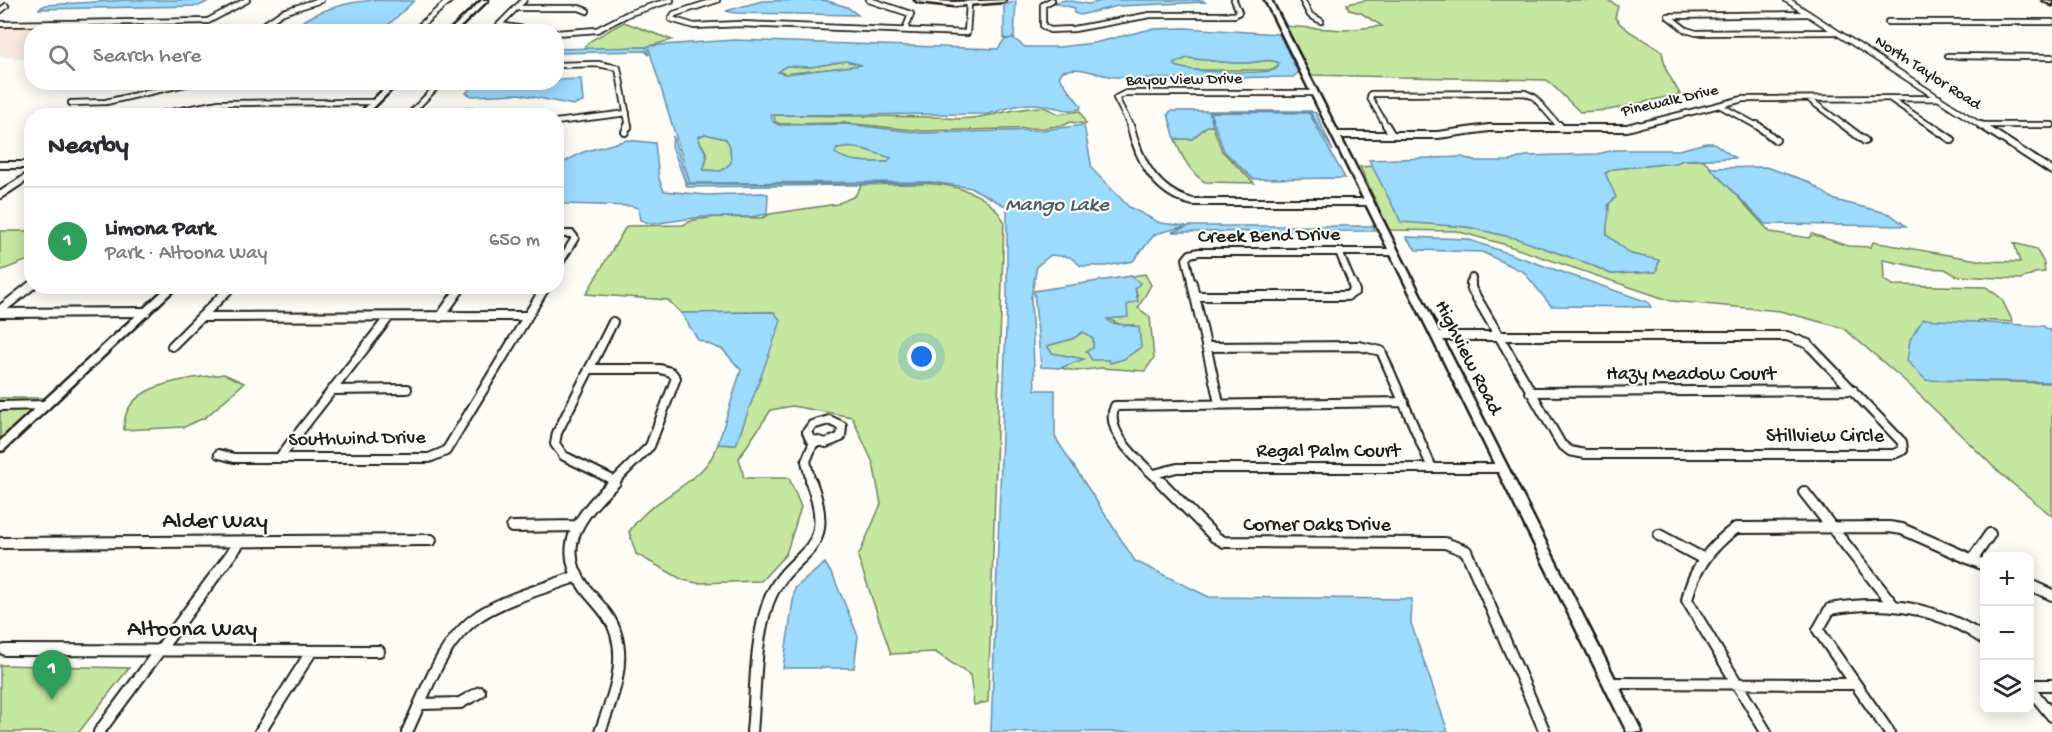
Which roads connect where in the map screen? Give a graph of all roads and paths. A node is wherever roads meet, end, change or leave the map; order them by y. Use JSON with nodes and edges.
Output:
{"nodes":[{"id":1,"x":247,"y":0,"type":"edge"},
{"id":2,"x":321,"y":0,"type":"edge"},
{"id":3,"x":450,"y":0,"type":"edge"},
{"id":4,"x":485,"y":0,"type":"edge"},
{"id":5,"x":524,"y":0,"type":"edge"},
{"id":6,"x":651,"y":0,"type":"edge"},
{"id":7,"x":671,"y":0,"type":"edge"},
{"id":8,"x":717,"y":0,"type":"edge"},
{"id":9,"x":869,"y":0,"type":"edge"},
{"id":10,"x":918,"y":0,"type":"edge"},
{"id":11,"x":1003,"y":0,"type":"edge"},
{"id":12,"x":1052,"y":0,"type":"edge"},
{"id":13,"x":1234,"y":0,"type":"edge"},
{"id":14,"x":1268,"y":0,"type":"edge"},
{"id":15,"x":1302,"y":0,"type":"edge"},
{"id":16,"x":1786,"y":0,"type":"edge"},
{"id":17,"x":2046,"y":0,"type":"edge"},
{"id":18,"x":708,"y":1,"type":"edge"},
{"id":19,"x":660,"y":3,"type":"junction"},
{"id":20,"x":2052,"y":3,"type":"edge"},
{"id":21,"x":969,"y":4,"type":"junction"},
{"id":22,"x":6,"y":6,"type":"dead end"},
{"id":23,"x":515,"y":8,"type":"junction"},
{"id":24,"x":0,"y":11,"type":"edge"},
{"id":25,"x":587,"y":11,"type":"dead end"},
{"id":26,"x":1808,"y":14,"type":"junction"},
{"id":27,"x":1320,"y":21,"type":"dead end"},
{"id":28,"x":1888,"y":22,"type":"dead end"},
{"id":29,"x":2052,"y":22,"type":"edge"},
{"id":30,"x":115,"y":23,"type":"joint"},
{"id":31,"x":0,"y":24,"type":"edge"},
{"id":32,"x":265,"y":24,"type":"edge"},
{"id":33,"x":422,"y":24,"type":"edge"},
{"id":34,"x":460,"y":24,"type":"edge"},
{"id":35,"x":500,"y":24,"type":"edge"},
{"id":36,"x":905,"y":30,"type":"junction"},
{"id":37,"x":564,"y":32,"type":"edge"},
{"id":38,"x":1837,"y":33,"type":"junction"},
{"id":39,"x":1948,"y":56,"type":"dead end"},
{"id":40,"x":2052,"y":57,"type":"edge"},
{"id":41,"x":564,"y":65,"type":"edge"},
{"id":42,"x":159,"y":90,"type":"edge"},
{"id":43,"x":387,"y":90,"type":"edge"},
{"id":44,"x":433,"y":90,"type":"edge"},
{"id":45,"x":1315,"y":93,"type":"junction"},
{"id":46,"x":1939,"y":98,"type":"junction"},
{"id":47,"x":1809,"y":99,"type":"junction"},
{"id":48,"x":1891,"y":99,"type":"junction"},
{"id":49,"x":374,"y":102,"type":"junction"},
{"id":50,"x":71,"y":103,"type":"dead end"},
{"id":51,"x":1719,"y":105,"type":"junction"},
{"id":52,"x":192,"y":108,"type":"edge"},
{"id":53,"x":368,"y":108,"type":"edge"},
{"id":54,"x":415,"y":108,"type":"edge"},
{"id":55,"x":627,"y":113,"type":"junction"},
{"id":56,"x":564,"y":121,"type":"edge"},
{"id":57,"x":1981,"y":125,"type":"junction"},
{"id":58,"x":2052,"y":125,"type":"edge"},
{"id":59,"x":1561,"y":128,"type":"junction"},
{"id":60,"x":625,"y":132,"type":"dead end"},
{"id":61,"x":1336,"y":135,"type":"junction"},
{"id":62,"x":1392,"y":135,"type":"junction"},
{"id":63,"x":1776,"y":140,"type":"dead end"},
{"id":64,"x":1952,"y":140,"type":"dead end"},
{"id":65,"x":1865,"y":141,"type":"dead end"},
{"id":66,"x":2039,"y":163,"type":"junction"},
{"id":67,"x":2052,"y":163,"type":"edge"},
{"id":68,"x":0,"y":165,"type":"edge"},
{"id":69,"x":24,"y":165,"type":"edge"},
{"id":70,"x":2052,"y":171,"type":"edge"},
{"id":71,"x":24,"y":179,"type":"edge"},
{"id":72,"x":0,"y":195,"type":"edge"},
{"id":73,"x":1368,"y":202,"type":"junction"},
{"id":74,"x":564,"y":234,"type":"edge"},
{"id":75,"x":1339,"y":252,"type":"junction"},
{"id":76,"x":1394,"y":252,"type":"junction"},
{"id":77,"x":564,"y":256,"type":"edge"},
{"id":78,"x":1472,"y":278,"type":"dead end"},
{"id":79,"x":24,"y":292,"type":"edge"},
{"id":80,"x":165,"y":294,"type":"edge"},
{"id":81,"x":224,"y":294,"type":"edge"},
{"id":82,"x":456,"y":294,"type":"edge"},
{"id":83,"x":541,"y":294,"type":"edge"},
{"id":84,"x":1195,"y":296,"type":"junction"},
{"id":85,"x":0,"y":312,"type":"edge"},
{"id":86,"x":146,"y":312,"type":"junction"},
{"id":87,"x":528,"y":316,"type":"junction"},
{"id":88,"x":201,"y":317,"type":"junction"},
{"id":89,"x":389,"y":317,"type":"junction"},
{"id":90,"x":440,"y":317,"type":"junction"},
{"id":91,"x":613,"y":322,"type":"dead end"},
{"id":92,"x":1436,"y":336,"type":"junction"},
{"id":93,"x":1498,"y":336,"type":"junction"},
{"id":94,"x":172,"y":346,"type":"dead end"},
{"id":95,"x":1206,"y":346,"type":"junction"},
{"id":96,"x":589,"y":369,"type":"junction"},
{"id":97,"x":407,"y":389,"type":"dead end"},
{"id":98,"x":333,"y":390,"type":"junction"},
{"id":99,"x":1853,"y":390,"type":"junction"},
{"id":100,"x":1530,"y":392,"type":"junction"},
{"id":101,"x":1404,"y":402,"type":"junction"},
{"id":102,"x":1220,"y":403,"type":"junction"},
{"id":103,"x":46,"y":405,"type":"junction"},
{"id":104,"x":2,"y":408,"type":"edge"},
{"id":105,"x":814,"y":442,"type":"dead end"},
{"id":106,"x":0,"y":447,"type":"edge"},
{"id":107,"x":219,"y":454,"type":"dead end"},
{"id":108,"x":279,"y":458,"type":"junction"},
{"id":109,"x":1432,"y":468,"type":"junction"},
{"id":110,"x":1503,"y":468,"type":"junction"},
{"id":111,"x":1154,"y":474,"type":"junction"},
{"id":112,"x":615,"y":481,"type":"junction"},
{"id":113,"x":1804,"y":492,"type":"dead end"},
{"id":114,"x":512,"y":526,"type":"dead end"},
{"id":115,"x":578,"y":526,"type":"junction"},
{"id":116,"x":1832,"y":527,"type":"junction"},
{"id":117,"x":1990,"y":534,"type":"dead end"},
{"id":118,"x":1659,"y":535,"type":"dead end"},
{"id":119,"x":431,"y":540,"type":"dead end"},
{"id":120,"x":240,"y":542,"type":"junction"},
{"id":121,"x":0,"y":543,"type":"edge"},
{"id":122,"x":1704,"y":559,"type":"junction"},
{"id":123,"x":1972,"y":560,"type":"junction"},
{"id":124,"x":1980,"y":563,"type":"edge"},
{"id":125,"x":575,"y":577,"type":"junction"},
{"id":126,"x":2034,"y":587,"type":"edge"},
{"id":127,"x":2052,"y":596,"type":"edge"},
{"id":128,"x":1894,"y":606,"type":"junction"},
{"id":129,"x":1980,"y":636,"type":"edge"},
{"id":130,"x":5,"y":650,"type":"dead end"},
{"id":131,"x":159,"y":651,"type":"junction"},
{"id":132,"x":379,"y":651,"type":"dead end"},
{"id":133,"x":311,"y":652,"type":"junction"},
{"id":134,"x":1611,"y":683,"type":"junction"},
{"id":135,"x":1736,"y":684,"type":"junction"},
{"id":136,"x":1853,"y":684,"type":"junction"},
{"id":137,"x":2052,"y":685,"type":"edge"},
{"id":138,"x":2034,"y":687,"type":"edge"},
{"id":139,"x":480,"y":692,"type":"dead end"},
{"id":140,"x":2034,"y":692,"type":"edge"},
{"id":141,"x":421,"y":704,"type":"junction"},
{"id":142,"x":2052,"y":716,"type":"edge"},
{"id":143,"x":99,"y":732,"type":"edge"},
{"id":144,"x":261,"y":732,"type":"edge"},
{"id":145,"x":407,"y":732,"type":"edge"},
{"id":146,"x":600,"y":732,"type":"edge"},
{"id":147,"x":752,"y":732,"type":"edge"},
{"id":148,"x":1545,"y":732,"type":"edge"},
{"id":149,"x":1635,"y":732,"type":"edge"},
{"id":150,"x":1766,"y":732,"type":"edge"},
{"id":151,"x":1889,"y":732,"type":"edge"}],
"edges":[{"from":1,"to":30,"type":"street"},
{"from":2,"to":32,"type":"street"},
{"from":3,"to":33,"type":"street"},
{"from":4,"to":34,"type":"street"},
{"from":5,"to":23,"type":"street"},
{"from":6,"to":19,"type":"street"},
{"from":7,"to":19,"type":"street"},
{"from":8,"to":18,"type":"street"},
{"from":9,"to":36,"type":"street"},
{"from":10,"to":21,"type":"street"},
{"from":11,"to":21,"type":"street"},
{"from":12,"to":13,"type":"street"},
{"from":14,"to":45,"type":"street","name":"Highview Road"},
{"from":15,"to":27,"type":"street"},
{"from":16,"to":26,"type":"street","name":"North Taylor Road"},
{"from":17,"to":20,"type":"street"},
{"from":18,"to":36,"type":"street"},
{"from":19,"to":37,"type":"street"},
{"from":21,"to":36,"type":"street"},
{"from":22,"to":24,"type":"street"},
{"from":23,"to":25,"type":"street"},
{"from":23,"to":35,"type":"street"},
{"from":26,"to":38,"type":"street","name":"North Taylor Road"},
{"from":26,"to":38,"type":"street"},
{"from":28,"to":29,"type":"street"},
{"from":30,"to":31,"type":"street"},
{"from":38,"to":46,"type":"street","name":"North Taylor Road"},
{"from":39,"to":40,"type":"street"},
{"from":41,"to":55,"type":"street"},
{"from":42,"to":50,"type":"street"},
{"from":43,"to":49,"type":"street"},
{"from":44,"to":54,"type":"street"},
{"from":45,"to":61,"type":"street","name":"Highview Road"},
{"from":45,"to":73,"type":"street","name":"Bayou View Drive"},
{"from":46,"to":48,"type":"street","name":"Pinewalk Drive"},
{"from":46,"to":57,"type":"street","name":"North Taylor Road"},
{"from":47,"to":48,"type":"street","name":"Pinewalk Drive"},
{"from":47,"to":51,"type":"street","name":"Pinewalk Drive"},
{"from":47,"to":65,"type":"street"},
{"from":48,"to":64,"type":"street"},
{"from":49,"to":52,"type":"street"},
{"from":49,"to":53,"type":"street"},
{"from":51,"to":59,"type":"street","name":"Pinewalk Drive"},
{"from":51,"to":63,"type":"street"},
{"from":55,"to":56,"type":"street"},
{"from":55,"to":60,"type":"street"},
{"from":57,"to":58,"type":"street"},
{"from":57,"to":66,"type":"street","name":"North Taylor Road"},
{"from":59,"to":62,"type":"street","name":"Pinewalk Drive"},
{"from":59,"to":62,"type":"street"},
{"from":61,"to":62,"type":"street","name":"Pinewalk Drive"},
{"from":61,"to":73,"type":"street","name":"Highview Road"},
{"from":66,"to":67,"type":"street"},
{"from":66,"to":70,"type":"street","name":"North Taylor Road"},
{"from":68,"to":69,"type":"street"},
{"from":71,"to":72,"type":"street"},
{"from":73,"to":76,"type":"street","name":"Highview Road"},
{"from":74,"to":77,"type":"street"},
{"from":75,"to":76,"type":"street","name":"Creek Bend Drive"},
{"from":75,"to":84,"type":"street","name":"Creek Bend Drive"},
{"from":75,"to":84,"type":"street"},
{"from":76,"to":92,"type":"street","name":"Highview Road"},
{"from":78,"to":93,"type":"street"},
{"from":79,"to":85,"type":"street"},
{"from":80,"to":86,"type":"street"},
{"from":81,"to":88,"type":"street"},
{"from":82,"to":90,"type":"street"},
{"from":83,"to":87,"type":"street","name":"Southwind Drive"},
{"from":84,"to":95,"type":"street","name":"Creek Bend Drive"},
{"from":85,"to":86,"type":"street"},
{"from":86,"to":103,"type":"street"},
{"from":87,"to":90,"type":"street"},
{"from":87,"to":108,"type":"street","name":"Southwind Drive"},
{"from":88,"to":89,"type":"street"},
{"from":88,"to":94,"type":"street"},
{"from":89,"to":90,"type":"street"},
{"from":89,"to":98,"type":"street"},
{"from":91,"to":96,"type":"street"},
{"from":92,"to":93,"type":"street","name":"Stillview Circle"},
{"from":92,"to":110,"type":"street","name":"Highview Road"},
{"from":93,"to":99,"type":"street","name":"Stillview Circle"},
{"from":93,"to":100,"type":"street","name":"Stillview Circle"},
{"from":95,"to":101,"type":"street"},
{"from":95,"to":102,"type":"street","name":"Creek Bend Drive"},
{"from":96,"to":112,"type":"street"},
{"from":96,"to":112,"type":"street"},
{"from":97,"to":98,"type":"street"},
{"from":98,"to":108,"type":"street"},
{"from":99,"to":100,"type":"street","name":"Hazy Meadow Court"},
{"from":99,"to":100,"type":"street","name":"Stillview Circle"},
{"from":101,"to":102,"type":"street","name":"Corner Oaks Drive"},
{"from":101,"to":109,"type":"street"},
{"from":102,"to":111,"type":"street","name":"Corner Oaks Drive"},
{"from":103,"to":104,"type":"street"},
{"from":103,"to":106,"type":"street"},
{"from":105,"to":147,"type":"street"},
{"from":107,"to":108,"type":"street","name":"Southwind Drive"},
{"from":109,"to":110,"type":"street","name":"Regal Palm Court"},
{"from":109,"to":111,"type":"street","name":"Regal Palm Court"},
{"from":110,"to":134,"type":"street","name":"Highview Road"},
{"from":111,"to":148,"type":"street","name":"Corner Oaks Drive"},
{"from":112,"to":115,"type":"street"},
{"from":113,"to":116,"type":"street"},
{"from":114,"to":115,"type":"street"},
{"from":115,"to":125,"type":"street"},
{"from":116,"to":122,"type":"street"},
{"from":116,"to":123,"type":"street"},
{"from":116,"to":128,"type":"street"},
{"from":117,"to":123,"type":"street"},
{"from":118,"to":122,"type":"street"},
{"from":119,"to":120,"type":"street","name":"Alder Way"},
{"from":120,"to":121,"type":"street","name":"Alder Way"},
{"from":120,"to":131,"type":"street"},
{"from":122,"to":135,"type":"street"},
{"from":123,"to":124,"type":"street"},
{"from":125,"to":141,"type":"street"},
{"from":125,"to":146,"type":"street"},
{"from":126,"to":127,"type":"street"},
{"from":128,"to":129,"type":"street"},
{"from":128,"to":136,"type":"street"},
{"from":130,"to":131,"type":"street","name":"Altoona Way"},
{"from":131,"to":133,"type":"street","name":"Altoona Way"},
{"from":131,"to":143,"type":"street"},
{"from":132,"to":133,"type":"street","name":"Altoona Way"},
{"from":133,"to":144,"type":"street"},
{"from":134,"to":135,"type":"street"},
{"from":134,"to":149,"type":"street","name":"Highview Road"},
{"from":135,"to":136,"type":"street"},
{"from":135,"to":150,"type":"street"},
{"from":136,"to":151,"type":"street"},
{"from":137,"to":138,"type":"street"},
{"from":139,"to":141,"type":"street"},
{"from":140,"to":142,"type":"street"},
{"from":141,"to":145,"type":"street"}]}
